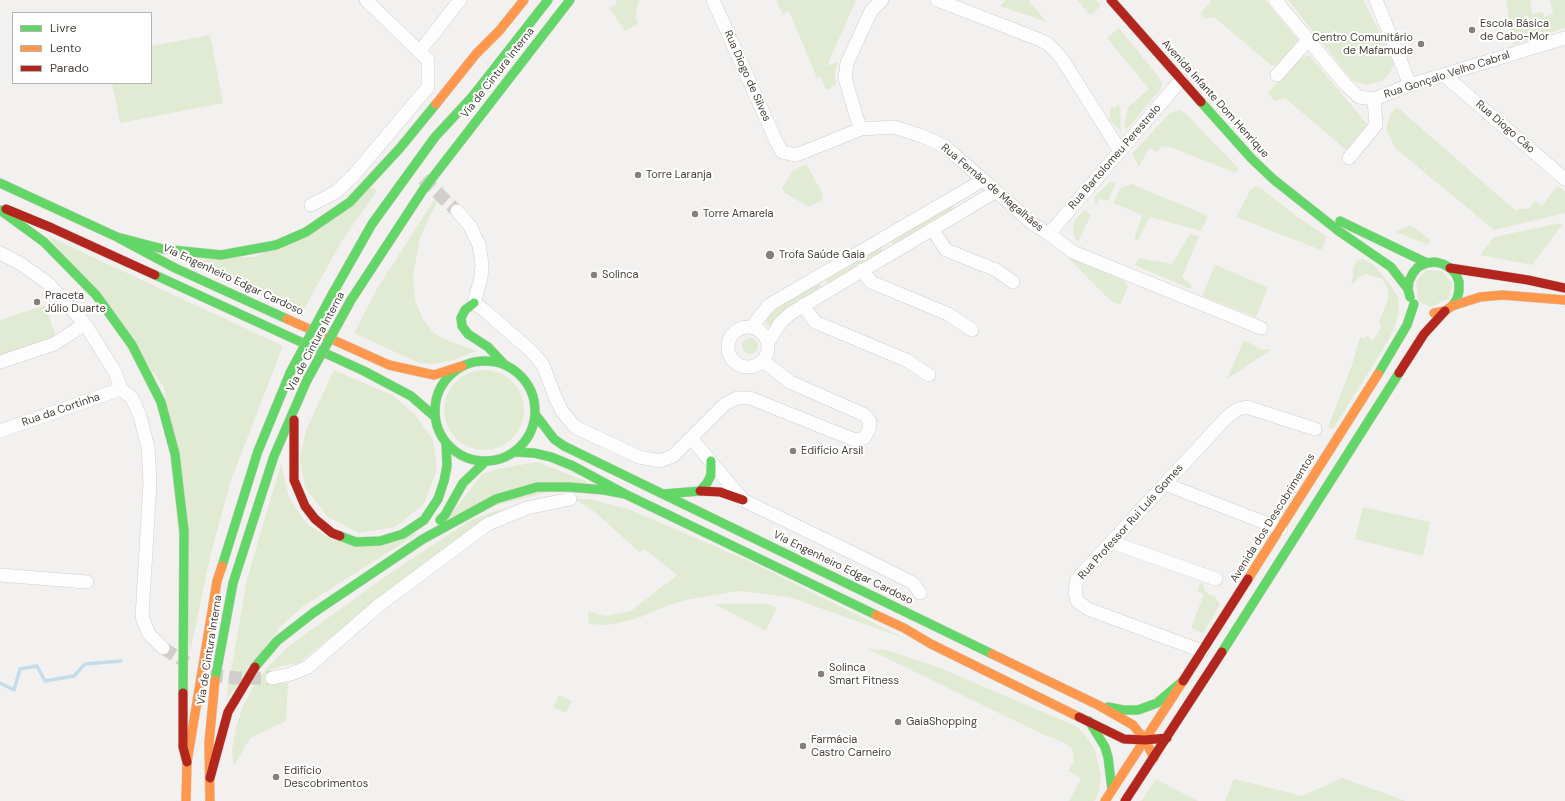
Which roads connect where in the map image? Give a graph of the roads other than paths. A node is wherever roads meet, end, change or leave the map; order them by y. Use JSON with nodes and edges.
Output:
{"nodes":[{"id":1,"x":366,"y":0,"type":"edge"},
{"id":2,"x":460,"y":0,"type":"edge"},
{"id":3,"x":524,"y":0,"type":"edge"},
{"id":4,"x":548,"y":0,"type":"edge"},
{"id":5,"x":570,"y":0,"type":"edge"},
{"id":6,"x":713,"y":0,"type":"edge"},
{"id":7,"x":882,"y":0,"type":"edge"},
{"id":8,"x":1111,"y":0,"type":"edge"},
{"id":9,"x":1275,"y":0,"type":"edge"},
{"id":10,"x":1376,"y":0,"type":"edge"},
{"id":11,"x":943,"y":1,"type":"edge"},
{"id":12,"x":499,"y":31,"type":"junction"},
{"id":13,"x":1565,"y":38,"type":"edge"},
{"id":14,"x":1308,"y":40,"type":"junction"},
{"id":15,"x":420,"y":51,"type":"junction"},
{"id":16,"x":1277,"y":75,"type":"dead end"},
{"id":17,"x":1444,"y":75,"type":"junction"},
{"id":18,"x":470,"y":77,"type":"dead end"},
{"id":19,"x":1182,"y":80,"type":"junction"},
{"id":20,"x":1410,"y":85,"type":"junction"},
{"id":21,"x":1374,"y":99,"type":"junction"},
{"id":22,"x":446,"y":113,"type":"dead end"},
{"id":23,"x":861,"y":129,"type":"junction"},
{"id":24,"x":435,"y":137,"type":"junction"},
{"id":25,"x":1120,"y":151,"type":"junction"},
{"id":26,"x":782,"y":152,"type":"joint"},
{"id":27,"x":1349,"y":158,"type":"dead end"},
{"id":28,"x":1565,"y":179,"type":"edge"},
{"id":29,"x":983,"y":180,"type":"junction"},
{"id":30,"x":0,"y":183,"type":"edge"},
{"id":31,"x":995,"y":192,"type":"junction"},
{"id":32,"x":311,"y":205,"type":"dead end"},
{"id":33,"x":0,"y":206,"type":"edge"},
{"id":34,"x":1308,"y":206,"type":"junction"},
{"id":35,"x":0,"y":210,"type":"edge"},
{"id":36,"x":457,"y":211,"type":"tunnel mouth"},
{"id":37,"x":932,"y":229,"type":"junction"},
{"id":38,"x":1049,"y":234,"type":"junction"},
{"id":39,"x":117,"y":237,"type":"junction"},
{"id":40,"x":881,"y":240,"type":"junction"},
{"id":41,"x":0,"y":253,"type":"edge"},
{"id":42,"x":889,"y":254,"type":"junction"},
{"id":43,"x":1426,"y":263,"type":"junction"},
{"id":44,"x":1450,"y":268,"type":"junction"},
{"id":45,"x":862,"y":270,"type":"junction"},
{"id":46,"x":1013,"y":282,"type":"dead end"},
{"id":47,"x":1565,"y":288,"type":"edge"},
{"id":48,"x":1408,"y":289,"type":"junction"},
{"id":49,"x":1565,"y":300,"type":"edge"},
{"id":50,"x":474,"y":303,"type":"junction"},
{"id":51,"x":802,"y":305,"type":"junction"},
{"id":52,"x":1448,"y":308,"type":"junction"},
{"id":53,"x":1420,"y":309,"type":"junction"},
{"id":54,"x":85,"y":324,"type":"junction"},
{"id":55,"x":752,"y":327,"type":"junction"},
{"id":56,"x":1261,"y":328,"type":"dead end"},
{"id":57,"x":972,"y":330,"type":"dead end"},
{"id":58,"x":768,"y":343,"type":"junction"},
{"id":59,"x":763,"y":361,"type":"junction"},
{"id":60,"x":0,"y":362,"type":"edge"},
{"id":61,"x":506,"y":365,"type":"junction"},
{"id":62,"x":462,"y":366,"type":"junction"},
{"id":63,"x":929,"y":375,"type":"dead end"},
{"id":64,"x":121,"y":389,"type":"junction"},
{"id":65,"x":294,"y":413,"type":"junction"},
{"id":66,"x":535,"y":414,"type":"junction"},
{"id":67,"x":434,"y":416,"type":"junction"},
{"id":68,"x":1315,"y":429,"type":"dead end"},
{"id":69,"x":0,"y":431,"type":"edge"},
{"id":70,"x":691,"y":438,"type":"junction"},
{"id":71,"x":446,"y":444,"type":"junction"},
{"id":72,"x":514,"y":452,"type":"junction"},
{"id":73,"x":486,"y":461,"type":"junction"},
{"id":74,"x":711,"y":461,"type":"junction"},
{"id":75,"x":1165,"y":484,"type":"junction"},
{"id":76,"x":700,"y":491,"type":"junction"},
{"id":77,"x":625,"y":494,"type":"junction"},
{"id":78,"x":664,"y":494,"type":"junction"},
{"id":79,"x":570,"y":500,"type":"dead end"},
{"id":80,"x":743,"y":500,"type":"junction"},
{"id":81,"x":1281,"y":528,"type":"junction"},
{"id":82,"x":423,"y":538,"type":"junction"},
{"id":83,"x":1111,"y":542,"type":"junction"},
{"id":84,"x":0,"y":575,"type":"edge"},
{"id":85,"x":1216,"y":579,"type":"dead end"},
{"id":86,"x":87,"y":582,"type":"dead end"},
{"id":87,"x":920,"y":593,"type":"dead end"},
{"id":88,"x":163,"y":648,"type":"tunnel mouth"},
{"id":89,"x":1202,"y":651,"type":"junction"},
{"id":90,"x":272,"y":678,"type":"tunnel mouth"},
{"id":91,"x":1184,"y":680,"type":"junction"},
{"id":92,"x":1098,"y":705,"type":"junction"},
{"id":93,"x":1088,"y":721,"type":"junction"},
{"id":94,"x":1167,"y":738,"type":"junction"},
{"id":95,"x":1145,"y":740,"type":"junction"},
{"id":96,"x":1154,"y":758,"type":"junction"},
{"id":97,"x":187,"y":762,"type":"junction"},
{"id":98,"x":210,"y":778,"type":"junction"},
{"id":99,"x":1112,"y":790,"type":"junction"},
{"id":100,"x":186,"y":801,"type":"edge"},
{"id":101,"x":210,"y":801,"type":"edge"},
{"id":102,"x":1104,"y":801,"type":"edge"},
{"id":103,"x":1125,"y":801,"type":"edge"}],
"edges":[{"from":1,"to":15,"type":"street"},
{"from":2,"to":15,"type":"street"},
{"from":3,"to":12,"type":"main road"},
{"from":4,"to":24,"type":"main road","name":"Via de Cintura Interna"},
{"from":5,"to":65,"type":"main road","name":"Via de Cintura Interna","bridge":true},
{"from":6,"to":26,"type":"street","name":"Rua Diogo de Silves"},
{"from":7,"to":23,"type":"street"},
{"from":8,"to":19,"type":"main road","name":"Avenida Infante Dom Henrique"},
{"from":9,"to":14,"type":"street","name":"Rua Gonçalo Velho Cabral"},
{"from":10,"to":20,"type":"street"},
{"from":11,"to":25,"type":"street"},
{"from":12,"to":18,"type":"main road"},
{"from":12,"to":39,"type":"main road"},
{"from":13,"to":17,"type":"street","name":"Rua Gonçalo Velho Cabral"},
{"from":14,"to":16,"type":"street"},
{"from":14,"to":21,"type":"street","name":"Rua Gonçalo Velho Cabral"},
{"from":15,"to":32,"type":"street"},
{"from":17,"to":20,"type":"street","name":"Rua Gonçalo Velho Cabral"},
{"from":17,"to":28,"type":"street","name":"Rua Diogo Cão"},
{"from":19,"to":25,"type":"street","name":"Rua Bartolomeu Perestrelo"},
{"from":19,"to":34,"type":"main road","name":"Avenida Infante Dom Henrique"},
{"from":20,"to":21,"type":"street","name":"Rua Gonçalo Velho Cabral"},
{"from":21,"to":27,"type":"street"},
{"from":22,"to":24,"type":"main road"},
{"from":23,"to":26,"type":"street","name":"Rua Fernão de Magalhães"},
{"from":23,"to":29,"type":"street","name":"Rua Fernão de Magalhães"},
{"from":24,"to":97,"type":"main road","name":"Via de Cintura Interna","bridge":true},
{"from":25,"to":38,"type":"street","name":"Rua Bartolomeu Perestrelo"},
{"from":29,"to":31,"type":"street","name":"Rua Fernão de Magalhães"},
{"from":29,"to":40,"type":"street"},
{"from":30,"to":39,"type":"main road","name":"Via Engenheiro Edgar Cardoso"},
{"from":31,"to":37,"type":"street"},
{"from":31,"to":38,"type":"street","name":"Rua Fernão de Magalhães"},
{"from":33,"to":67,"type":"main road"},
{"from":34,"to":43,"type":"main road","name":"Avenida Infante Dom Henrique"},
{"from":34,"to":48,"type":"main road","name":"Avenida Infante Dom Henrique"},
{"from":35,"to":97,"type":"main road"},
{"from":36,"to":50,"type":"street"},
{"from":37,"to":42,"type":"street"},
{"from":37,"to":46,"type":"street"},
{"from":38,"to":56,"type":"street","name":"Rua Fernão de Magalhães"},
{"from":39,"to":62,"type":"main road","name":"Via Engenheiro Edgar Cardoso"},
{"from":40,"to":42,"type":"street"},
{"from":40,"to":55,"type":"street"},
{"from":41,"to":54,"type":"street"},
{"from":42,"to":45,"type":"street"},
{"from":43,"to":44,"type":"main road","name":"Avenida Infante Dom Henrique"},
{"from":43,"to":48,"type":"main road"},
{"from":44,"to":47,"type":"main road","name":"Avenida Infante Dom Henrique"},
{"from":44,"to":52,"type":"main road"},
{"from":45,"to":51,"type":"street"},
{"from":45,"to":57,"type":"street"},
{"from":48,"to":53,"type":"main road","name":"Avenida Infante Dom Henrique"},
{"from":49,"to":52,"type":"main road"},
{"from":50,"to":61,"type":"main road"},
{"from":50,"to":70,"type":"street"},
{"from":51,"to":58,"type":"street"},
{"from":51,"to":63,"type":"street"},
{"from":52,"to":53,"type":"main road"},
{"from":52,"to":94,"type":"main road"},
{"from":53,"to":81,"type":"main road","name":"Avenida dos Descobrimentos"},
{"from":54,"to":60,"type":"street"},
{"from":54,"to":64,"type":"street"},
{"from":55,"to":58,"type":"street"},
{"from":55,"to":59,"type":"street"},
{"from":58,"to":59,"type":"street"},
{"from":59,"to":70,"type":"street"},
{"from":61,"to":62,"type":"main road"},
{"from":61,"to":66,"type":"main road"},
{"from":62,"to":67,"type":"main road"},
{"from":64,"to":69,"type":"street","name":"Rua da Cortinha"},
{"from":64,"to":88,"type":"street"},
{"from":65,"to":71,"type":"main road"},
{"from":65,"to":98,"type":"main road","name":"Via de Cintura Interna"},
{"from":66,"to":72,"type":"main road"},
{"from":66,"to":78,"type":"main road","name":"Via Engenheiro Edgar Cardoso"},
{"from":67,"to":71,"type":"main road"},
{"from":68,"to":75,"type":"street","name":"Rua Professor Rui Luís Gomes"},
{"from":70,"to":74,"type":"street"},
{"from":71,"to":73,"type":"main road"},
{"from":72,"to":73,"type":"main road"},
{"from":72,"to":77,"type":"main road"},
{"from":73,"to":82,"type":"main road"},
{"from":74,"to":76,"type":"main road"},
{"from":74,"to":80,"type":"street"},
{"from":75,"to":81,"type":"street"},
{"from":75,"to":83,"type":"street","name":"Rua Professor Rui Luís Gomes"},
{"from":76,"to":78,"type":"main road"},
{"from":76,"to":80,"type":"main road"},
{"from":77,"to":82,"type":"main road"},
{"from":77,"to":93,"type":"main road"},
{"from":78,"to":92,"type":"main road","name":"Via Engenheiro Edgar Cardoso"},
{"from":79,"to":90,"type":"street"},
{"from":80,"to":87,"type":"street"},
{"from":81,"to":89,"type":"main road","name":"Avenida dos Descobrimentos"},
{"from":82,"to":98,"type":"main road"},
{"from":83,"to":85,"type":"street"},
{"from":83,"to":89,"type":"street","name":"Rua Professor Rui Luís Gomes"},
{"from":84,"to":86,"type":"street"},
{"from":89,"to":91,"type":"main road","name":"Avenida dos Descobrimentos"},
{"from":91,"to":92,"type":"main road"},
{"from":91,"to":95,"type":"main road","name":"Avenida dos Descobrimentos"},
{"from":92,"to":95,"type":"main road","name":"Via Engenheiro Edgar Cardoso"},
{"from":93,"to":95,"type":"main road"},
{"from":93,"to":99,"type":"main road"},
{"from":94,"to":95,"type":"main road"},
{"from":94,"to":96,"type":"main road"},
{"from":95,"to":96,"type":"main road"},
{"from":95,"to":99,"type":"main road","name":"Avenida dos Descobrimentos"},
{"from":96,"to":103,"type":"main road"},
{"from":97,"to":100,"type":"main road","name":"Via de Cintura Interna"},
{"from":98,"to":101,"type":"main road","name":"Via de Cintura Interna"},
{"from":99,"to":102,"type":"main road","name":"Avenida dos Descobrimentos"}]}
